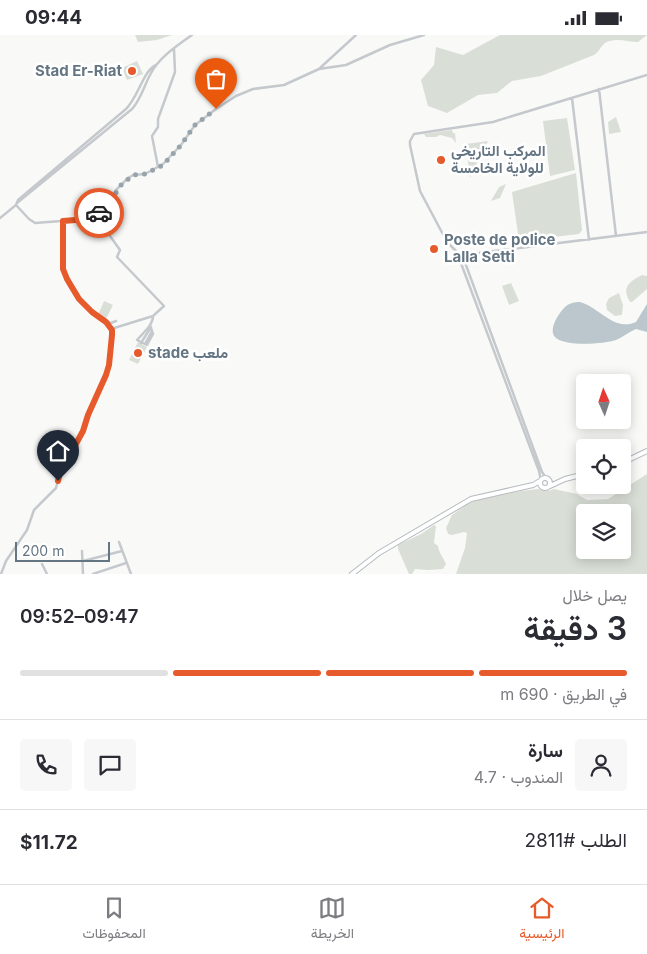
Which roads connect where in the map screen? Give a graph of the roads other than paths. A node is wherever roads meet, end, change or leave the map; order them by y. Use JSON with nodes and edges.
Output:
{"nodes":[{"id":1,"x":192,"y":35,"type":"edge"},
{"id":2,"x":356,"y":35,"type":"edge"},
{"id":3,"x":424,"y":35,"type":"edge"},
{"id":4,"x":174,"y":49,"type":"junction"},
{"id":5,"x":319,"y":69,"type":"junction"},
{"id":6,"x":647,"y":75,"type":"edge"},
{"id":7,"x":599,"y":89,"type":"junction"},
{"id":8,"x":572,"y":98,"type":"junction"},
{"id":9,"x":158,"y":167,"type":"junction"},
{"id":10,"x":16,"y":204,"type":"junction"},
{"id":11,"x":99,"y":213,"type":"junction"},
{"id":12,"x":0,"y":218,"type":"edge"},
{"id":13,"x":63,"y":221,"type":"junction"},
{"id":14,"x":647,"y":232,"type":"edge"},
{"id":15,"x":616,"y":236,"type":"junction"},
{"id":16,"x":589,"y":240,"type":"junction"},
{"id":17,"x":458,"y":253,"type":"junction"},
{"id":18,"x":463,"y":256,"type":"junction"},
{"id":19,"x":458,"y":258,"type":"junction"},
{"id":20,"x":153,"y":316,"type":"junction"},
{"id":21,"x":116,"y":321,"type":"dead end"},
{"id":22,"x":106,"y":322,"type":"junction"},
{"id":23,"x":151,"y":327,"type":"junction"},
{"id":24,"x":111,"y":329,"type":"junction"},
{"id":25,"x":647,"y":451,"type":"edge"},
{"id":26,"x":631,"y":459,"type":"edge"},
{"id":27,"x":576,"y":476,"type":"edge"},
{"id":28,"x":576,"y":476,"type":"edge"},
{"id":29,"x":547,"y":479,"type":"junction"},
{"id":30,"x":540,"y":481,"type":"junction"},
{"id":31,"x":550,"y":486,"type":"junction"},
{"id":32,"x":517,"y":488,"type":"junction"},
{"id":33,"x":542,"y":488,"type":"junction"},
{"id":34,"x":118,"y":542,"type":"dead end"},
{"id":35,"x":82,"y":551,"type":"dead end"},
{"id":36,"x":122,"y":551,"type":"junction"},
{"id":37,"x":83,"y":561,"type":"junction"},
{"id":38,"x":126,"y":563,"type":"junction"},
{"id":39,"x":42,"y":564,"type":"dead end"},
{"id":40,"x":84,"y":573,"type":"edge"},
{"id":41,"x":1,"y":574,"type":"edge"},
{"id":42,"x":47,"y":574,"type":"edge"},
{"id":43,"x":93,"y":574,"type":"edge"},
{"id":44,"x":131,"y":574,"type":"edge"},
{"id":45,"x":352,"y":574,"type":"edge"}],
"edges":[{"from":1,"to":4,"type":"street"},
{"from":2,"to":5,"type":"street"},
{"from":3,"to":5,"type":"street"},
{"from":4,"to":9,"type":"street"},
{"from":4,"to":10,"type":"street"},
{"from":5,"to":9,"type":"street"},
{"from":6,"to":7,"type":"street"},
{"from":7,"to":8,"type":"street"},
{"from":7,"to":15,"type":"street"},
{"from":8,"to":16,"type":"street"},
{"from":8,"to":17,"type":"street"},
{"from":9,"to":11,"type":"street"},
{"from":10,"to":12,"type":"street"},
{"from":10,"to":13,"type":"street"},
{"from":11,"to":13,"type":"street"},
{"from":11,"to":20,"type":"street"},
{"from":13,"to":22,"type":"street"},
{"from":14,"to":15,"type":"street"},
{"from":15,"to":16,"type":"street"},
{"from":16,"to":18,"type":"street"},
{"from":17,"to":18,"type":"street"},
{"from":17,"to":19,"type":"street"},
{"from":18,"to":19,"type":"street"},
{"from":18,"to":29,"type":"street"},
{"from":19,"to":30,"type":"street"},
{"from":20,"to":23,"type":"street"},
{"from":20,"to":24,"type":"street"},
{"from":21,"to":22,"type":"street"},
{"from":22,"to":24,"type":"street"},
{"from":23,"to":23,"type":"street"},
{"from":24,"to":41,"type":"street"},
{"from":25,"to":26,"type":"main road"},
{"from":27,"to":29,"type":"main road"},
{"from":28,"to":31,"type":"main road"},
{"from":29,"to":30,"type":"main road"},
{"from":29,"to":31,"type":"main road"},
{"from":30,"to":32,"type":"main road"},
{"from":30,"to":33,"type":"main road"},
{"from":31,"to":33,"type":"main road"},
{"from":32,"to":33,"type":"main road"},
{"from":32,"to":45,"type":"main road"},
{"from":34,"to":36,"type":"street"},
{"from":35,"to":37,"type":"street"},
{"from":36,"to":37,"type":"street"},
{"from":36,"to":38,"type":"street"},
{"from":37,"to":40,"type":"street"},
{"from":38,"to":43,"type":"street"},
{"from":38,"to":44,"type":"street"},
{"from":39,"to":42,"type":"street"}]}
